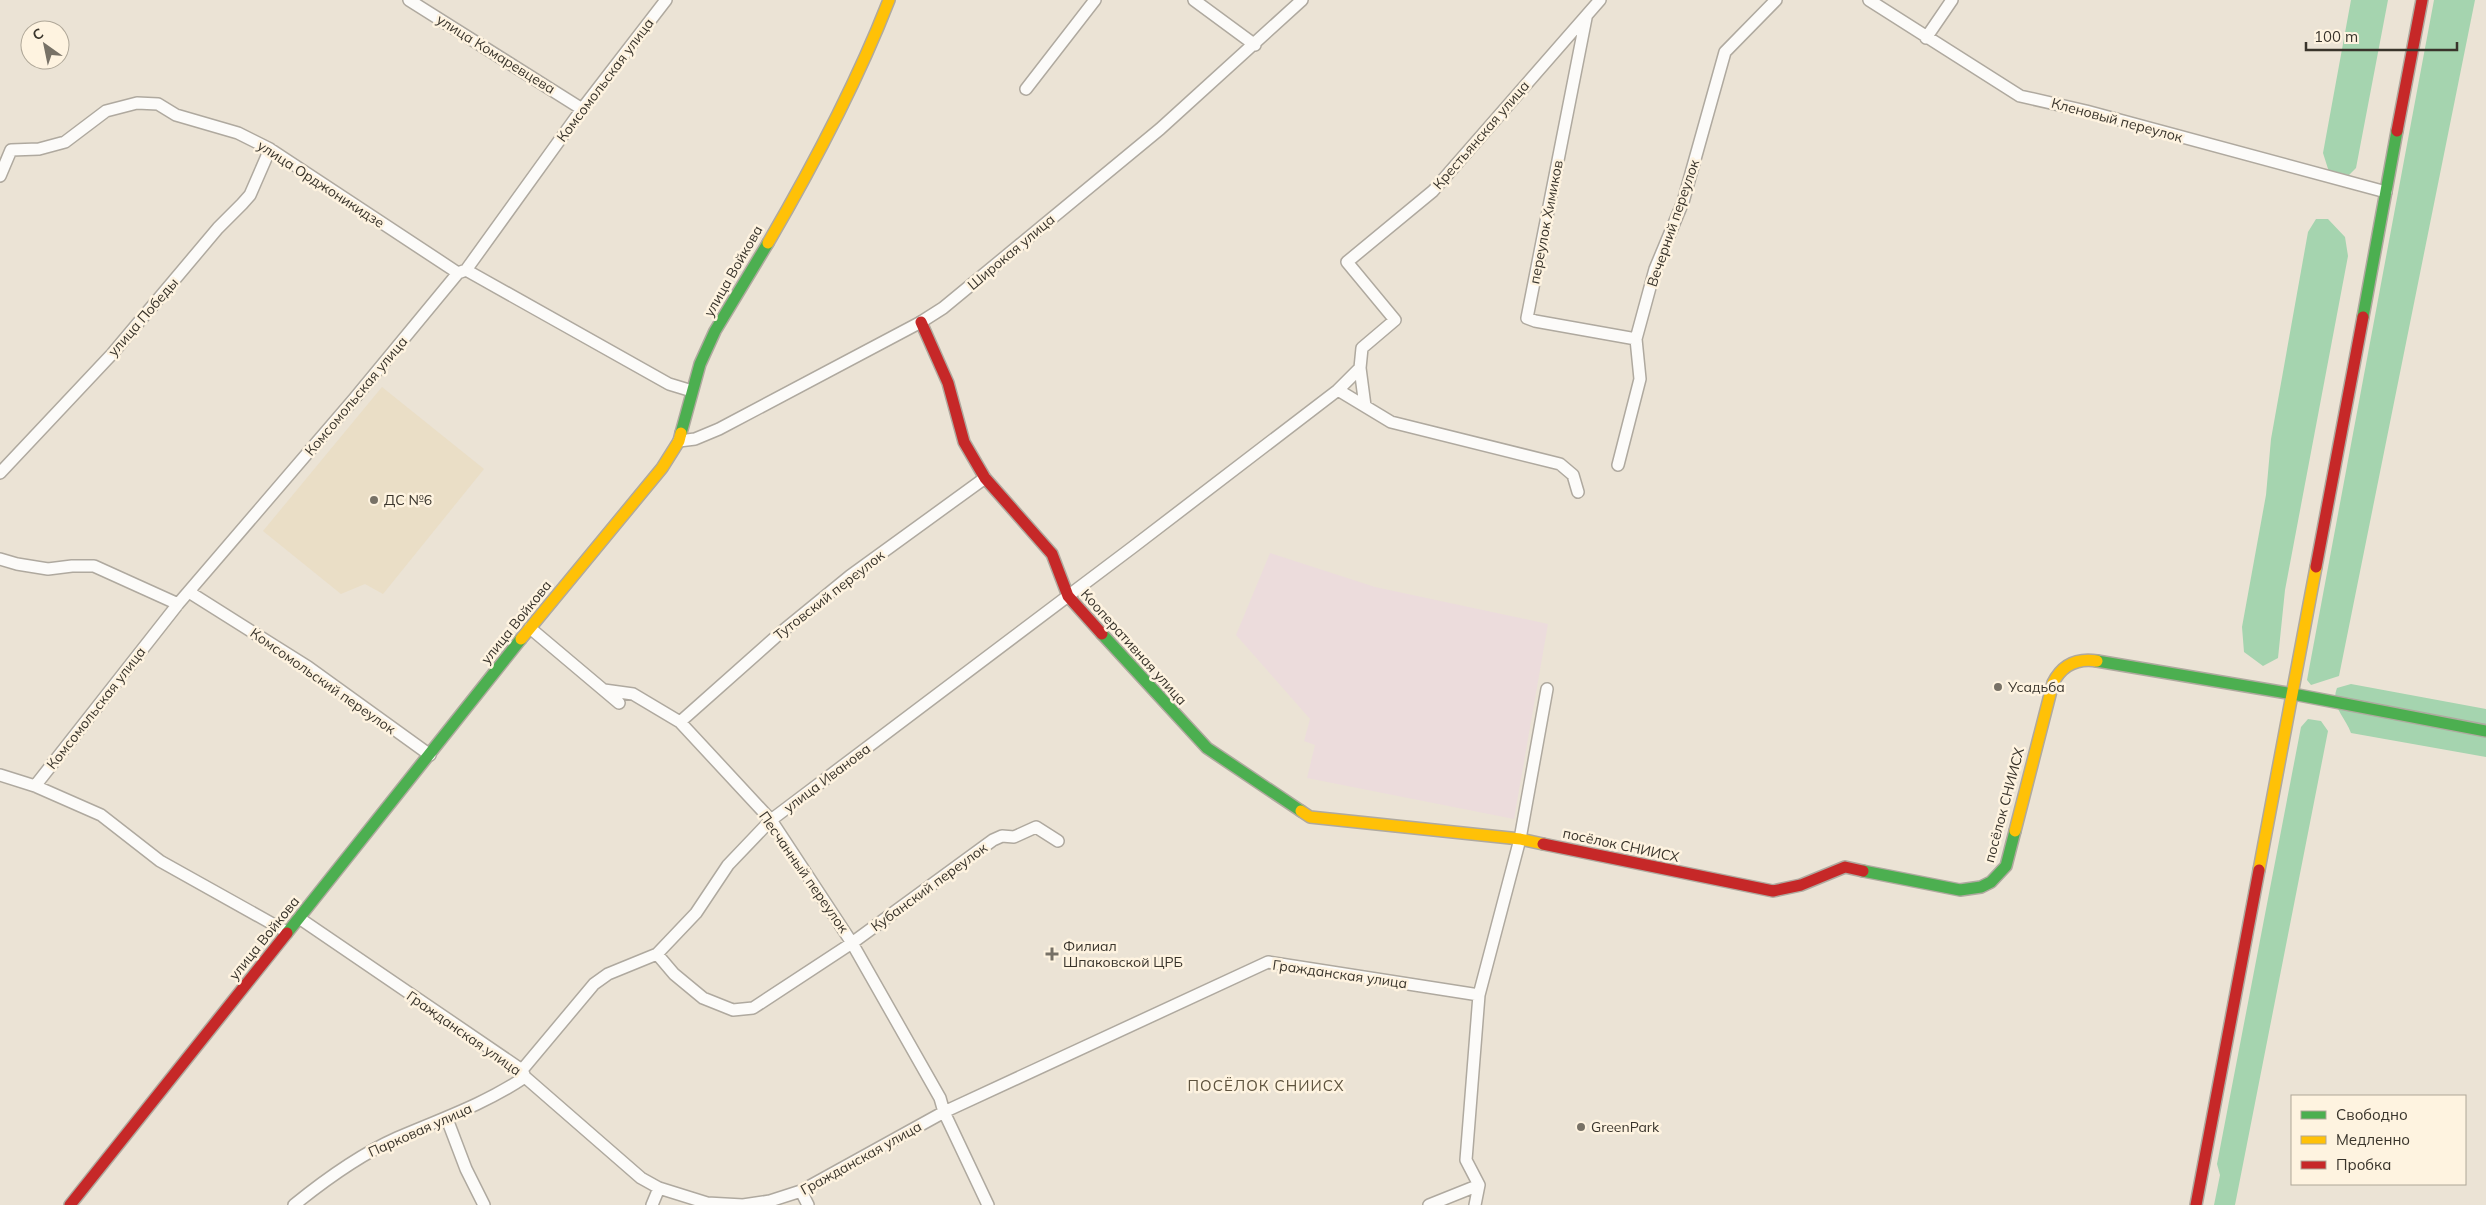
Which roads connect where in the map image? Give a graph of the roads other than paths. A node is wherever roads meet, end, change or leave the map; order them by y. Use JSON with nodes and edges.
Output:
{"nodes":[{"id":1,"x":409,"y":0,"type":"edge"},
{"id":2,"x":666,"y":0,"type":"edge"},
{"id":3,"x":889,"y":0,"type":"edge"},
{"id":4,"x":1094,"y":0,"type":"edge"},
{"id":5,"x":1194,"y":0,"type":"edge"},
{"id":6,"x":1302,"y":0,"type":"edge"},
{"id":7,"x":1600,"y":0,"type":"edge"},
{"id":8,"x":1776,"y":0,"type":"edge"},
{"id":9,"x":1869,"y":0,"type":"edge"},
{"id":10,"x":1952,"y":0,"type":"edge"},
{"id":11,"x":2422,"y":0,"type":"edge"},
{"id":12,"x":1586,"y":16,"type":"junction"},
{"id":13,"x":1926,"y":38,"type":"junction"},
{"id":14,"x":1255,"y":45,"type":"junction"},
{"id":15,"x":1026,"y":90,"type":"dead end"},
{"id":16,"x":582,"y":108,"type":"junction"},
{"id":17,"x":0,"y":144,"type":"edge"},
{"id":18,"x":270,"y":149,"type":"junction"},
{"id":19,"x":11,"y":150,"type":"junction"},
{"id":20,"x":0,"y":176,"type":"edge"},
{"id":21,"x":2386,"y":192,"type":"junction"},
{"id":22,"x":462,"y":272,"type":"junction"},
{"id":23,"x":921,"y":322,"type":"junction"},
{"id":24,"x":1636,"y":339,"type":"junction"},
{"id":25,"x":1360,"y":368,"type":"junction"},
{"id":26,"x":1338,"y":390,"type":"junction"},
{"id":27,"x":692,"y":391,"type":"junction"},
{"id":28,"x":1365,"y":406,"type":"junction"},
{"id":29,"x":679,"y":441,"type":"junction"},
{"id":30,"x":1618,"y":465,"type":"dead end"},
{"id":31,"x":0,"y":473,"type":"edge"},
{"id":32,"x":985,"y":478,"type":"junction"},
{"id":33,"x":1578,"y":492,"type":"dead end"},
{"id":34,"x":0,"y":558,"type":"edge"},
{"id":35,"x":189,"y":592,"type":"junction"},
{"id":36,"x":1068,"y":596,"type":"junction"},
{"id":37,"x":178,"y":604,"type":"junction"},
{"id":38,"x":530,"y":628,"type":"junction"},
{"id":39,"x":1547,"y":689,"type":"dead end"},
{"id":40,"x":604,"y":690,"type":"junction"},
{"id":41,"x":2293,"y":694,"type":"junction"},
{"id":42,"x":619,"y":703,"type":"dead end"},
{"id":43,"x":680,"y":722,"type":"junction"},
{"id":44,"x":2486,"y":731,"type":"edge"},
{"id":45,"x":430,"y":755,"type":"junction"},
{"id":46,"x":0,"y":775,"type":"edge"},
{"id":47,"x":35,"y":786,"type":"junction"},
{"id":48,"x":1310,"y":817,"type":"joint"},
{"id":49,"x":771,"y":820,"type":"junction"},
{"id":50,"x":1520,"y":839,"type":"junction"},
{"id":51,"x":1058,"y":841,"type":"dead end"},
{"id":52,"x":299,"y":918,"type":"junction"},
{"id":53,"x":286,"y":932,"type":"junction"},
{"id":54,"x":852,"y":943,"type":"junction"},
{"id":55,"x":657,"y":954,"type":"junction"},
{"id":56,"x":1479,"y":995,"type":"junction"},
{"id":57,"x":524,"y":1074,"type":"junction"},
{"id":58,"x":944,"y":1112,"type":"junction"},
{"id":59,"x":447,"y":1119,"type":"junction"},
{"id":60,"x":1479,"y":1184,"type":"junction"},
{"id":61,"x":659,"y":1188,"type":"junction"},
{"id":62,"x":801,"y":1192,"type":"junction"},
{"id":63,"x":70,"y":1205,"type":"edge"},
{"id":64,"x":294,"y":1205,"type":"edge"},
{"id":65,"x":484,"y":1205,"type":"edge"},
{"id":66,"x":652,"y":1205,"type":"edge"},
{"id":67,"x":808,"y":1205,"type":"edge"},
{"id":68,"x":988,"y":1205,"type":"edge"},
{"id":69,"x":1429,"y":1205,"type":"edge"},
{"id":70,"x":1475,"y":1205,"type":"edge"},
{"id":71,"x":2196,"y":1205,"type":"edge"}],
"edges":[{"from":1,"to":16,"type":"street","name":"улица Комаревцева"},
{"from":2,"to":16,"type":"street","name":"Комсомольская улица"},
{"from":3,"to":27,"type":"street","name":"улица Войкова"},
{"from":4,"to":15,"type":"street"},
{"from":5,"to":14,"type":"street"},
{"from":6,"to":14,"type":"street","name":"Широкая улица"},
{"from":7,"to":12,"type":"street","name":"Крестьянская улица"},
{"from":8,"to":24,"type":"street","name":"Вечерний переулок"},
{"from":9,"to":13,"type":"street","name":"Кленовый переулок"},
{"from":10,"to":13,"type":"street"},
{"from":11,"to":21,"type":"street"},
{"from":12,"to":24,"type":"street","name":"переулок Химиков"},
{"from":12,"to":25,"type":"street","name":"Крестьянская улица"},
{"from":13,"to":21,"type":"street","name":"Кленовый переулок"},
{"from":14,"to":23,"type":"street","name":"Широкая улица"},
{"from":16,"to":22,"type":"street","name":"Комсомольская улица"},
{"from":17,"to":19,"type":"street"},
{"from":18,"to":19,"type":"street","name":"улица Орджоникидзе"},
{"from":18,"to":22,"type":"street","name":"улица Орджоникидзе"},
{"from":18,"to":31,"type":"street","name":"улица Победы"},
{"from":19,"to":20,"type":"street"},
{"from":21,"to":41,"type":"street"},
{"from":22,"to":27,"type":"street","name":"улица Орджоникидзе"},
{"from":22,"to":35,"type":"street","name":"Комсомольская улица"},
{"from":23,"to":29,"type":"street","name":"Широкая улица"},
{"from":23,"to":32,"type":"street","name":"Кооперативная улица"},
{"from":24,"to":30,"type":"street","name":"Вечерний переулок"},
{"from":25,"to":26,"type":"street","name":"улица Иванова"},
{"from":25,"to":28,"type":"street"},
{"from":26,"to":28,"type":"street"},
{"from":26,"to":36,"type":"street","name":"улица Иванова"},
{"from":27,"to":29,"type":"street","name":"улица Войкова"},
{"from":28,"to":33,"type":"street"},
{"from":29,"to":38,"type":"street","name":"улица Войкова"},
{"from":32,"to":36,"type":"street","name":"Кооперативная улица"},
{"from":32,"to":43,"type":"street","name":"Тутовский переулок"},
{"from":34,"to":37,"type":"street"},
{"from":35,"to":37,"type":"street","name":"Комсомольская улица"},
{"from":35,"to":45,"type":"street","name":"Комсомольский переулок"},
{"from":36,"to":48,"type":"street","name":"Кооперативная улица"},
{"from":36,"to":49,"type":"street","name":"улица Иванова"},
{"from":37,"to":47,"type":"street","name":"Комсомольская улица"},
{"from":38,"to":40,"type":"street"},
{"from":38,"to":45,"type":"street","name":"улица Войкова"},
{"from":39,"to":50,"type":"street"},
{"from":40,"to":42,"type":"street"},
{"from":40,"to":43,"type":"street","name":"Песчанный переулок"},
{"from":41,"to":44,"type":"street","name":"посёлок СНИИСХ"},
{"from":41,"to":50,"type":"street","name":"посёлок СНИИСХ"},
{"from":41,"to":71,"type":"street"},
{"from":43,"to":49,"type":"street","name":"Песчанный переулок"},
{"from":45,"to":52,"type":"street","name":"улица Войкова"},
{"from":46,"to":47,"type":"street"},
{"from":47,"to":53,"type":"street"},
{"from":48,"to":50,"type":"street","name":"посёлок СНИИСХ"},
{"from":49,"to":54,"type":"street","name":"Песчанный переулок"},
{"from":49,"to":55,"type":"street","name":"улица Иванова"},
{"from":50,"to":56,"type":"street"},
{"from":51,"to":54,"type":"street","name":"Кубанский переулок"},
{"from":52,"to":53,"type":"street","name":"улица Войкова"},
{"from":52,"to":57,"type":"street","name":"Гражданская улица"},
{"from":53,"to":63,"type":"street","name":"улица Войкова"},
{"from":54,"to":55,"type":"street","name":"Кубанский переулок"},
{"from":54,"to":58,"type":"street","name":"Песчанный переулок"},
{"from":55,"to":57,"type":"street","name":"улица Иванова"},
{"from":56,"to":58,"type":"street","name":"Гражданская улица"},
{"from":56,"to":60,"type":"street"},
{"from":57,"to":59,"type":"street","name":"Парковая улица"},
{"from":57,"to":61,"type":"street","name":"Гражданская улица"},
{"from":58,"to":62,"type":"street","name":"Гражданская улица"},
{"from":58,"to":68,"type":"street","name":"Песчанный переулок"},
{"from":59,"to":64,"type":"street","name":"Парковая улица"},
{"from":59,"to":65,"type":"street"},
{"from":60,"to":69,"type":"street"},
{"from":60,"to":70,"type":"street"},
{"from":61,"to":62,"type":"street","name":"Гражданская улица"},
{"from":61,"to":66,"type":"street"},
{"from":62,"to":67,"type":"street"}]}
